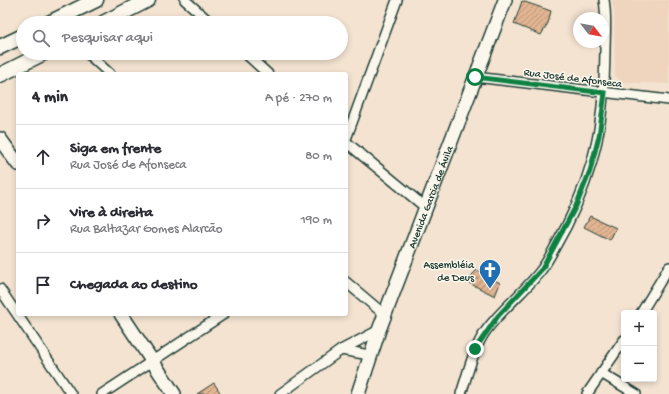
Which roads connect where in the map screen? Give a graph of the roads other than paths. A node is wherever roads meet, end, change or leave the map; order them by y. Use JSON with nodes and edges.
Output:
{"nodes":[{"id":1,"x":96,"y":0,"type":"edge"},
{"id":2,"x":148,"y":0,"type":"edge"},
{"id":3,"x":185,"y":0,"type":"edge"},
{"id":4,"x":397,"y":0,"type":"edge"},
{"id":5,"x":505,"y":0,"type":"edge"},
{"id":6,"x":604,"y":0,"type":"edge"},
{"id":7,"x":63,"y":16,"type":"edge"},
{"id":8,"x":117,"y":16,"type":"edge"},
{"id":9,"x":203,"y":16,"type":"edge"},
{"id":10,"x":16,"y":39,"type":"edge"},
{"id":11,"x":0,"y":47,"type":"edge"},
{"id":12,"x":30,"y":60,"type":"edge"},
{"id":13,"x":95,"y":60,"type":"edge"},
{"id":14,"x":253,"y":60,"type":"edge"},
{"id":15,"x":108,"y":72,"type":"edge"},
{"id":16,"x":266,"y":72,"type":"edge"},
{"id":17,"x":0,"y":75,"type":"edge"},
{"id":18,"x":475,"y":77,"type":"junction"},
{"id":19,"x":605,"y":93,"type":"junction"},
{"id":20,"x":669,"y":100,"type":"edge"},
{"id":21,"x":348,"y":134,"type":"edge"},
{"id":22,"x":0,"y":139,"type":"edge"},
{"id":23,"x":348,"y":144,"type":"edge"},
{"id":24,"x":16,"y":161,"type":"edge"},
{"id":25,"x":425,"y":207,"type":"junction"},
{"id":26,"x":669,"y":267,"type":"edge"},
{"id":27,"x":348,"y":284,"type":"edge"},
{"id":28,"x":0,"y":289,"type":"edge"},
{"id":29,"x":643,"y":310,"type":"edge"},
{"id":30,"x":16,"y":313,"type":"edge"},
{"id":31,"x":384,"y":315,"type":"junction"},
{"id":32,"x":18,"y":316,"type":"edge"},
{"id":33,"x":122,"y":316,"type":"edge"},
{"id":34,"x":221,"y":316,"type":"edge"},
{"id":35,"x":379,"y":330,"type":"junction"},
{"id":36,"x":621,"y":344,"type":"edge"},
{"id":37,"x":341,"y":350,"type":"junction"},
{"id":38,"x":370,"y":359,"type":"junction"},
{"id":39,"x":151,"y":361,"type":"junction"},
{"id":40,"x":601,"y":373,"type":"junction"},
{"id":41,"x":71,"y":394,"type":"edge"},
{"id":42,"x":102,"y":394,"type":"edge"},
{"id":43,"x":174,"y":394,"type":"edge"},
{"id":44,"x":280,"y":394,"type":"edge"},
{"id":45,"x":358,"y":394,"type":"edge"},
{"id":46,"x":461,"y":394,"type":"edge"},
{"id":47,"x":586,"y":394,"type":"edge"},
{"id":48,"x":636,"y":394,"type":"edge"}],
"edges":[{"from":1,"to":7,"type":"main road"},
{"from":2,"to":8,"type":"main road"},
{"from":3,"to":9,"type":"street"},
{"from":4,"to":21,"type":"street"},
{"from":5,"to":18,"type":"street","name":"Avenida Garcia de Ávila"},
{"from":6,"to":19,"type":"street"},
{"from":10,"to":11,"type":"main road"},
{"from":12,"to":17,"type":"main road"},
{"from":13,"to":15,"type":"street"},
{"from":14,"to":16,"type":"street"},
{"from":18,"to":19,"type":"street","name":"Rua José de Afonseca"},
{"from":18,"to":25,"type":"street","name":"Avenida Garcia de Ávila"},
{"from":19,"to":20,"type":"street","name":"Rua José de Afonseca"},
{"from":19,"to":46,"type":"street"},
{"from":22,"to":24,"type":"street"},
{"from":23,"to":25,"type":"street"},
{"from":25,"to":31,"type":"street","name":"Avenida Garcia de Ávila"},
{"from":26,"to":29,"type":"street"},
{"from":27,"to":31,"type":"street"},
{"from":28,"to":30,"type":"street"},
{"from":31,"to":35,"type":"street","name":"Avenida Garcia de Ávila"},
{"from":32,"to":41,"type":"street"},
{"from":33,"to":39,"type":"street"},
{"from":34,"to":39,"type":"street"},
{"from":35,"to":37,"type":"street"},
{"from":35,"to":38,"type":"street","name":"Avenida Garcia de Ávila"},
{"from":36,"to":40,"type":"street"},
{"from":37,"to":38,"type":"street"},
{"from":37,"to":44,"type":"street"},
{"from":38,"to":45,"type":"street","name":"Avenida Garcia de Ávila"},
{"from":39,"to":42,"type":"street"},
{"from":39,"to":43,"type":"street"},
{"from":40,"to":47,"type":"street"},
{"from":40,"to":48,"type":"street"}]}
